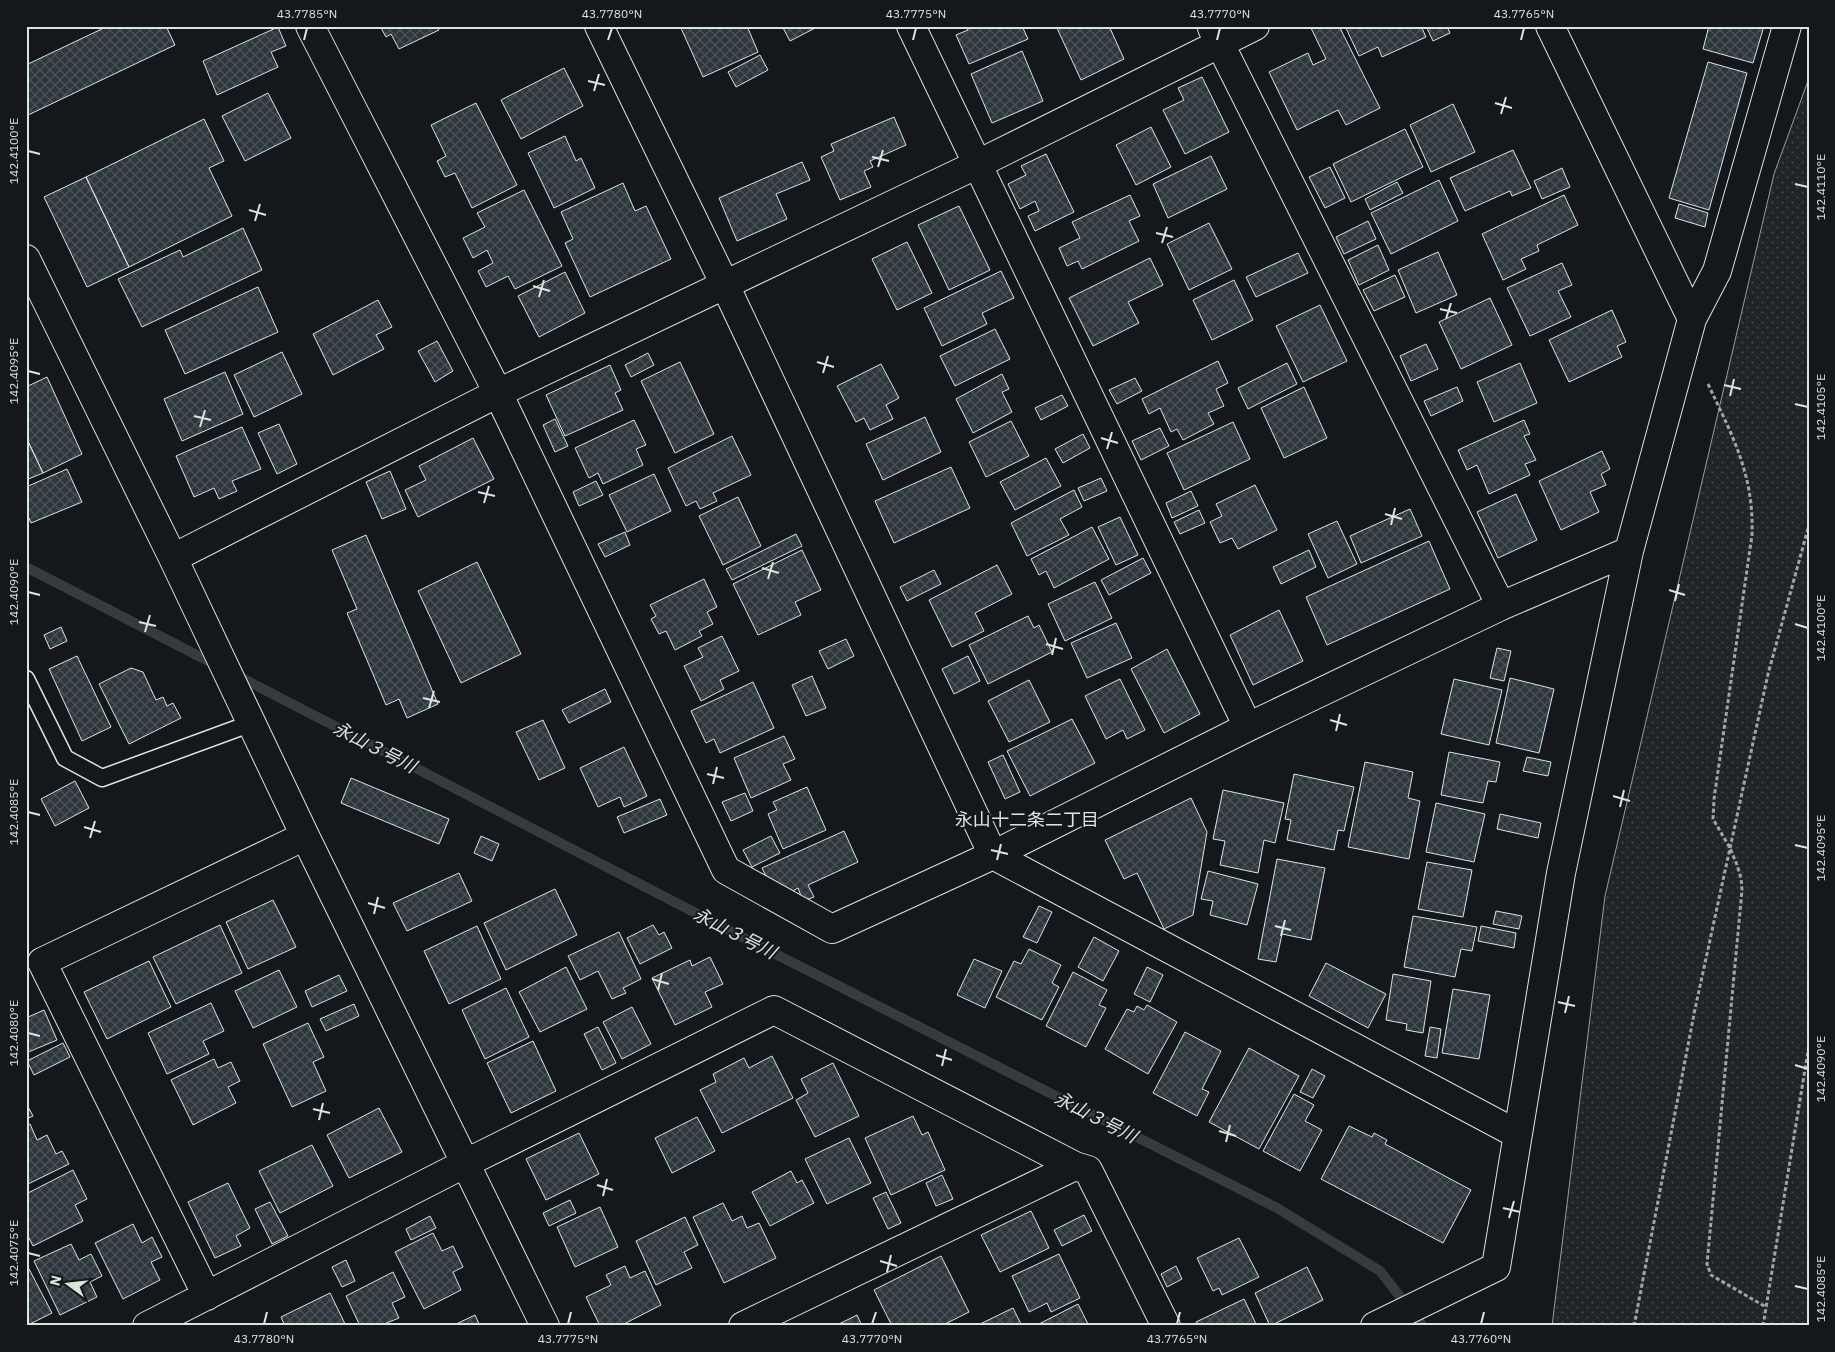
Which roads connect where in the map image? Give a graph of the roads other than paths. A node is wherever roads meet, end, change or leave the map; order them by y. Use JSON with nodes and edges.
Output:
{"nodes":[{"id":1,"x":310,"y":26,"type":"edge"},
{"id":2,"x":599,"y":26,"type":"edge"},
{"id":3,"x":911,"y":26,"type":"edge"},
{"id":4,"x":1255,"y":26,"type":"edge"},
{"id":5,"x":1550,"y":26,"type":"edge"},
{"id":6,"x":1787,"y":26,"type":"edge"},
{"id":7,"x":1216,"y":35,"type":"edge"},
{"id":8,"x":978,"y":164,"type":"junction"},
{"id":9,"x":26,"y":259,"type":"edge"},
{"id":10,"x":725,"y":285,"type":"junction"},
{"id":11,"x":1692,"y":319,"type":"junction"},
{"id":12,"x":498,"y":393,"type":"junction"},
{"id":13,"x":1629,"y":551,"type":"junction"},
{"id":14,"x":173,"y":558,"type":"junction"},
{"id":15,"x":1501,"y":606,"type":"junction"},
{"id":16,"x":26,"y":679,"type":"edge"},
{"id":17,"x":248,"y":716,"type":"junction"},
{"id":18,"x":1248,"y":727,"type":"junction"},
{"id":19,"x":306,"y":836,"type":"junction"},
{"id":20,"x":993,"y":855,"type":"junction"},
{"id":21,"x":1518,"y":1134,"type":"junction"},
{"id":22,"x":466,"y":1163,"type":"junction"},
{"id":23,"x":1075,"y":1166,"type":"junction"},
{"id":24,"x":207,"y":1296,"type":"junction"},
{"id":25,"x":147,"y":1326,"type":"edge"},
{"id":26,"x":545,"y":1326,"type":"edge"},
{"id":27,"x":743,"y":1326,"type":"edge"},
{"id":28,"x":1166,"y":1326,"type":"edge"},
{"id":29,"x":1375,"y":1326,"type":"edge"}],
"edges":[{"from":1,"to":12,"type":"street"},
{"from":2,"to":10,"type":"street"},
{"from":3,"to":8,"type":"street"},
{"from":4,"to":7,"type":"street"},
{"from":5,"to":11,"type":"street"},
{"from":6,"to":11,"type":"street"},
{"from":7,"to":8,"type":"street"},
{"from":7,"to":15,"type":"street"},
{"from":8,"to":10,"type":"street"},
{"from":8,"to":18,"type":"street"},
{"from":9,"to":14,"type":"street"},
{"from":10,"to":12,"type":"street"},
{"from":10,"to":20,"type":"street"},
{"from":11,"to":13,"type":"street"},
{"from":12,"to":14,"type":"street"},
{"from":12,"to":20,"type":"street"},
{"from":13,"to":15,"type":"street"},
{"from":13,"to":21,"type":"street"},
{"from":14,"to":17,"type":"street"},
{"from":15,"to":18,"type":"street"},
{"from":16,"to":17,"type":"lane"},
{"from":17,"to":19,"type":"street"},
{"from":18,"to":20,"type":"street"},
{"from":19,"to":22,"type":"street"},
{"from":19,"to":24,"type":"street"},
{"from":20,"to":21,"type":"street"},
{"from":21,"to":29,"type":"street"},
{"from":22,"to":23,"type":"street"},
{"from":22,"to":24,"type":"street"},
{"from":22,"to":26,"type":"street"},
{"from":23,"to":27,"type":"street"},
{"from":23,"to":28,"type":"street"},
{"from":24,"to":25,"type":"street"}]}
